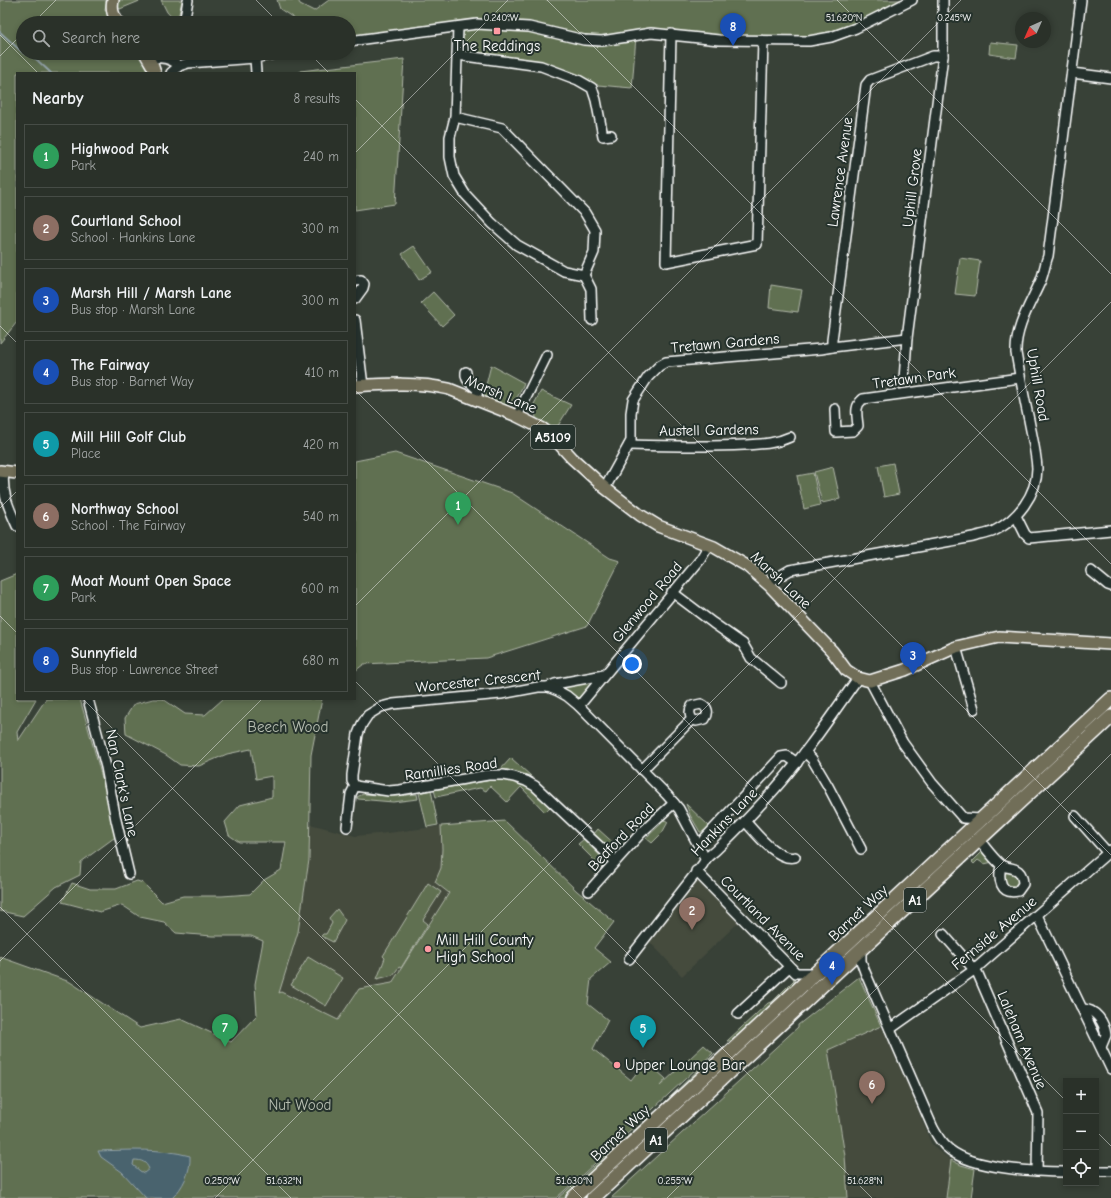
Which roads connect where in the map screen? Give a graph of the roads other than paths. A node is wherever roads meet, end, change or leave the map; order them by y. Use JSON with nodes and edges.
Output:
{"nodes":[{"id":1,"x":112,"y":0,"type":"edge"},
{"id":2,"x":188,"y":0,"type":"edge"},
{"id":3,"x":912,"y":0,"type":"edge"},
{"id":4,"x":943,"y":0,"type":"edge"},
{"id":5,"x":1081,"y":0,"type":"edge"},
{"id":6,"x":114,"y":16,"type":"edge"},
{"id":7,"x":185,"y":16,"type":"edge"},
{"id":8,"x":458,"y":27,"type":"junction"},
{"id":9,"x":671,"y":34,"type":"junction"},
{"id":10,"x":356,"y":39,"type":"edge"},
{"id":11,"x":763,"y":41,"type":"junction"},
{"id":12,"x":457,"y":55,"type":"junction"},
{"id":13,"x":943,"y":56,"type":"junction"},
{"id":14,"x":149,"y":60,"type":"edge"},
{"id":15,"x":170,"y":60,"type":"edge"},
{"id":16,"x":228,"y":60,"type":"edge"},
{"id":17,"x":255,"y":60,"type":"edge"},
{"id":18,"x":179,"y":66,"type":"junction"},
{"id":19,"x":155,"y":72,"type":"edge"},
{"id":20,"x":172,"y":72,"type":"edge"},
{"id":21,"x":256,"y":72,"type":"edge"},
{"id":22,"x":1072,"y":73,"type":"junction"},
{"id":23,"x":1111,"y":78,"type":"edge"},
{"id":24,"x":456,"y":117,"type":"junction"},
{"id":25,"x":611,"y":135,"type":"dead end"},
{"id":26,"x":584,"y":276,"type":"junction"},
{"id":27,"x":356,"y":281,"type":"edge"},
{"id":28,"x":356,"y":298,"type":"edge"},
{"id":29,"x":592,"y":320,"type":"dead end"},
{"id":30,"x":356,"y":336,"type":"edge"},
{"id":31,"x":907,"y":338,"type":"junction"},
{"id":32,"x":832,"y":347,"type":"junction"},
{"id":33,"x":547,"y":355,"type":"dead end"},
{"id":34,"x":466,"y":372,"type":"dead end"},
{"id":35,"x":1020,"y":378,"type":"junction"},
{"id":36,"x":904,"y":380,"type":"dead end"},
{"id":37,"x":359,"y":386,"type":"edge"},
{"id":38,"x":476,"y":399,"type":"junction"},
{"id":39,"x":835,"y":409,"type":"dead end"},
{"id":40,"x":518,"y":416,"type":"junction"},
{"id":41,"x":790,"y":437,"type":"dead end"},
{"id":42,"x":629,"y":445,"type":"junction"},
{"id":43,"x":2,"y":471,"type":"edge"},
{"id":44,"x":16,"y":473,"type":"edge"},
{"id":45,"x":605,"y":488,"type":"junction"},
{"id":46,"x":1016,"y":516,"type":"junction"},
{"id":47,"x":16,"y":524,"type":"edge"},
{"id":48,"x":1111,"y":530,"type":"edge"},
{"id":49,"x":709,"y":545,"type":"junction"},
{"id":50,"x":1091,"y":571,"type":"dead end"},
{"id":51,"x":768,"y":585,"type":"junction"},
{"id":52,"x":1111,"y":586,"type":"edge"},
{"id":53,"x":672,"y":592,"type":"junction"},
{"id":54,"x":1111,"y":644,"type":"edge"},
{"id":55,"x":956,"y":647,"type":"junction"},
{"id":56,"x":604,"y":675,"type":"junction"},
{"id":57,"x":858,"y":678,"type":"junction"},
{"id":58,"x":870,"y":681,"type":"junction"},
{"id":59,"x":781,"y":683,"type":"dead end"},
{"id":60,"x":548,"y":687,"type":"junction"},
{"id":61,"x":1111,"y":699,"type":"edge"},
{"id":62,"x":88,"y":700,"type":"edge"},
{"id":63,"x":578,"y":706,"type":"junction"},
{"id":64,"x":974,"y":709,"type":"dead end"},
{"id":65,"x":1111,"y":717,"type":"edge"},
{"id":66,"x":692,"y":719,"type":"dead end"},
{"id":67,"x":805,"y":752,"type":"junction"},
{"id":68,"x":797,"y":763,"type":"junction"},
{"id":69,"x":642,"y":770,"type":"junction"},
{"id":70,"x":355,"y":786,"type":"junction"},
{"id":71,"x":674,"y":803,"type":"junction"},
{"id":72,"x":1075,"y":816,"type":"dead end"},
{"id":73,"x":981,"y":819,"type":"junction"},
{"id":74,"x":745,"y":821,"type":"junction"},
{"id":75,"x":347,"y":827,"type":"dead end"},
{"id":76,"x":704,"y":839,"type":"dead end"},
{"id":77,"x":979,"y":840,"type":"junction"},
{"id":78,"x":861,"y":849,"type":"dead end"},
{"id":79,"x":1110,"y":852,"type":"edge"},
{"id":80,"x":795,"y":856,"type":"dead end"},
{"id":81,"x":705,"y":858,"type":"junction"},
{"id":82,"x":616,"y":861,"type":"junction"},
{"id":83,"x":1001,"y":865,"type":"dead end"},
{"id":84,"x":696,"y":871,"type":"junction"},
{"id":85,"x":128,"y":874,"type":"dead end"},
{"id":86,"x":589,"y":891,"type":"dead end"},
{"id":87,"x":1037,"y":916,"type":"junction"},
{"id":88,"x":943,"y":934,"type":"dead end"},
{"id":89,"x":861,"y":950,"type":"junction"},
{"id":90,"x":629,"y":959,"type":"dead end"},
{"id":91,"x":793,"y":970,"type":"junction"},
{"id":92,"x":974,"y":970,"type":"junction"},
{"id":93,"x":816,"y":973,"type":"junction"},
{"id":94,"x":738,"y":1014,"type":"dead end"},
{"id":95,"x":890,"y":1029,"type":"junction"},
{"id":96,"x":1111,"y":1069,"type":"edge"},
{"id":97,"x":1037,"y":1171,"type":"junction"},
{"id":98,"x":1111,"y":1171,"type":"edge"},
{"id":99,"x":1063,"y":1172,"type":"edge"},
{"id":100,"x":1099,"y":1172,"type":"edge"},
{"id":101,"x":573,"y":1198,"type":"edge"},
{"id":102,"x":593,"y":1198,"type":"edge"}],
"edges":[{"from":1,"to":6,"type":"main road"},
{"from":2,"to":7,"type":"street"},
{"from":3,"to":11,"type":"street"},
{"from":4,"to":13,"type":"street","name":"Uphill Grove"},
{"from":5,"to":22,"type":"street","name":"Uphill Road"},
{"from":8,"to":9,"type":"street"},
{"from":8,"to":10,"type":"street"},
{"from":8,"to":12,"type":"street"},
{"from":9,"to":11,"type":"street"},
{"from":9,"to":11,"type":"street"},
{"from":12,"to":24,"type":"street"},
{"from":12,"to":25,"type":"street"},
{"from":13,"to":31,"type":"street","name":"Uphill Grove"},
{"from":13,"to":32,"type":"street","name":"Lawrence Avenue"},
{"from":14,"to":19,"type":"main road"},
{"from":15,"to":18,"type":"street"},
{"from":16,"to":18,"type":"street"},
{"from":17,"to":21,"type":"street"},
{"from":18,"to":20,"type":"street"},
{"from":22,"to":23,"type":"street"},
{"from":22,"to":35,"type":"street","name":"Uphill Road"},
{"from":24,"to":26,"type":"street"},
{"from":24,"to":26,"type":"street"},
{"from":26,"to":29,"type":"street"},
{"from":27,"to":28,"type":"street"},
{"from":30,"to":37,"type":"street"},
{"from":31,"to":32,"type":"street","name":"Tretawn Gardens"},
{"from":31,"to":36,"type":"street","name":"Uphill Grove"},
{"from":32,"to":42,"type":"street","name":"Tretawn Gardens"},
{"from":33,"to":40,"type":"street"},
{"from":34,"to":38,"type":"street"},
{"from":35,"to":39,"type":"street","name":"Tretawn Park"},
{"from":35,"to":46,"type":"street","name":"Uphill Road"},
{"from":37,"to":38,"type":"main road","name":"Marsh Lane","number":"A5109"},
{"from":38,"to":40,"type":"main road","name":"Marsh Lane","number":"A5109"},
{"from":40,"to":45,"type":"main road","name":"Marsh Lane","number":"A5109"},
{"from":41,"to":42,"type":"street","name":"Austell Gardens"},
{"from":42,"to":45,"type":"street","name":"Tretawn Gardens"},
{"from":43,"to":44,"type":"main road"},
{"from":43,"to":47,"type":"street"},
{"from":45,"to":49,"type":"main road","name":"Marsh Lane","number":"A5109"},
{"from":46,"to":48,"type":"street"},
{"from":46,"to":51,"type":"street","name":"Uphill Road"},
{"from":49,"to":51,"type":"main road","name":"Marsh Lane","number":"A5109"},
{"from":49,"to":53,"type":"street","name":"Glenwood Road"},
{"from":50,"to":52,"type":"street"},
{"from":51,"to":57,"type":"main road","name":"Marsh Lane","number":"A5109"},
{"from":53,"to":56,"type":"street","name":"Glenwood Road"},
{"from":53,"to":59,"type":"street"},
{"from":54,"to":55,"type":"main road"},
{"from":55,"to":58,"type":"main road"},
{"from":55,"to":64,"type":"street"},
{"from":56,"to":60,"type":"street"},
{"from":56,"to":63,"type":"street","name":"Glenwood Road"},
{"from":57,"to":58,"type":"main road","name":"Marsh Lane","number":"A5109"},
{"from":57,"to":67,"type":"street","name":"Hankins Lane"},
{"from":58,"to":73,"type":"street"},
{"from":60,"to":63,"type":"street","name":"Worcester Crescent"},
{"from":60,"to":70,"type":"street","name":"Worcester Crescent"},
{"from":61,"to":73,"type":"highway","name":"Barnet Way","number":"A1"},
{"from":62,"to":85,"type":"street","name":"Nan Clark's Lane"},
{"from":63,"to":69,"type":"street","name":"Worcester Crescent"},
{"from":65,"to":77,"type":"highway","name":"Barnet Way","number":"A1"},
{"from":66,"to":69,"type":"street"},
{"from":67,"to":68,"type":"street","name":"Hankins Lane"},
{"from":67,"to":78,"type":"street"},
{"from":68,"to":74,"type":"street","name":"Hankins Lane"},
{"from":68,"to":76,"type":"street","name":"Hankins Lane"},
{"from":69,"to":71,"type":"street","name":"Worcester Crescent"},
{"from":70,"to":75,"type":"street"},
{"from":70,"to":82,"type":"street","name":"Ramillies Road"},
{"from":71,"to":81,"type":"street","name":"Worcester Crescent"},
{"from":71,"to":82,"type":"street","name":"Bedford Road"},
{"from":72,"to":79,"type":"street"},
{"from":73,"to":93,"type":"highway","name":"Barnet Way","number":"A1"},
{"from":74,"to":80,"type":"street"},
{"from":74,"to":81,"type":"street","name":"Hankins Lane"},
{"from":77,"to":83,"type":"street"},
{"from":77,"to":89,"type":"highway","name":"Barnet Way","number":"A1"},
{"from":79,"to":87,"type":"street","name":"Fernside Avenue"},
{"from":81,"to":84,"type":"street","name":"Hankins Lane"},
{"from":82,"to":86,"type":"street","name":"Bedford Road"},
{"from":84,"to":90,"type":"street","name":"Hankins Lane"},
{"from":84,"to":91,"type":"street","name":"Courtland Avenue"},
{"from":87,"to":92,"type":"street","name":"Fernside Avenue"},
{"from":87,"to":96,"type":"street"},
{"from":88,"to":92,"type":"street","name":"Laleham Avenue"},
{"from":89,"to":95,"type":"street"},
{"from":89,"to":102,"type":"highway","name":"Barnet Way","number":"A1"},
{"from":91,"to":93,"type":"street","name":"Courtland Avenue"},
{"from":91,"to":94,"type":"street"},
{"from":92,"to":95,"type":"street","name":"Fernside Avenue"},
{"from":92,"to":97,"type":"street","name":"Laleham Avenue"},
{"from":93,"to":101,"type":"highway","name":"Barnet Way","number":"A1"},
{"from":95,"to":97,"type":"street"},
{"from":97,"to":99,"type":"street"},
{"from":98,"to":100,"type":"street"}]}
